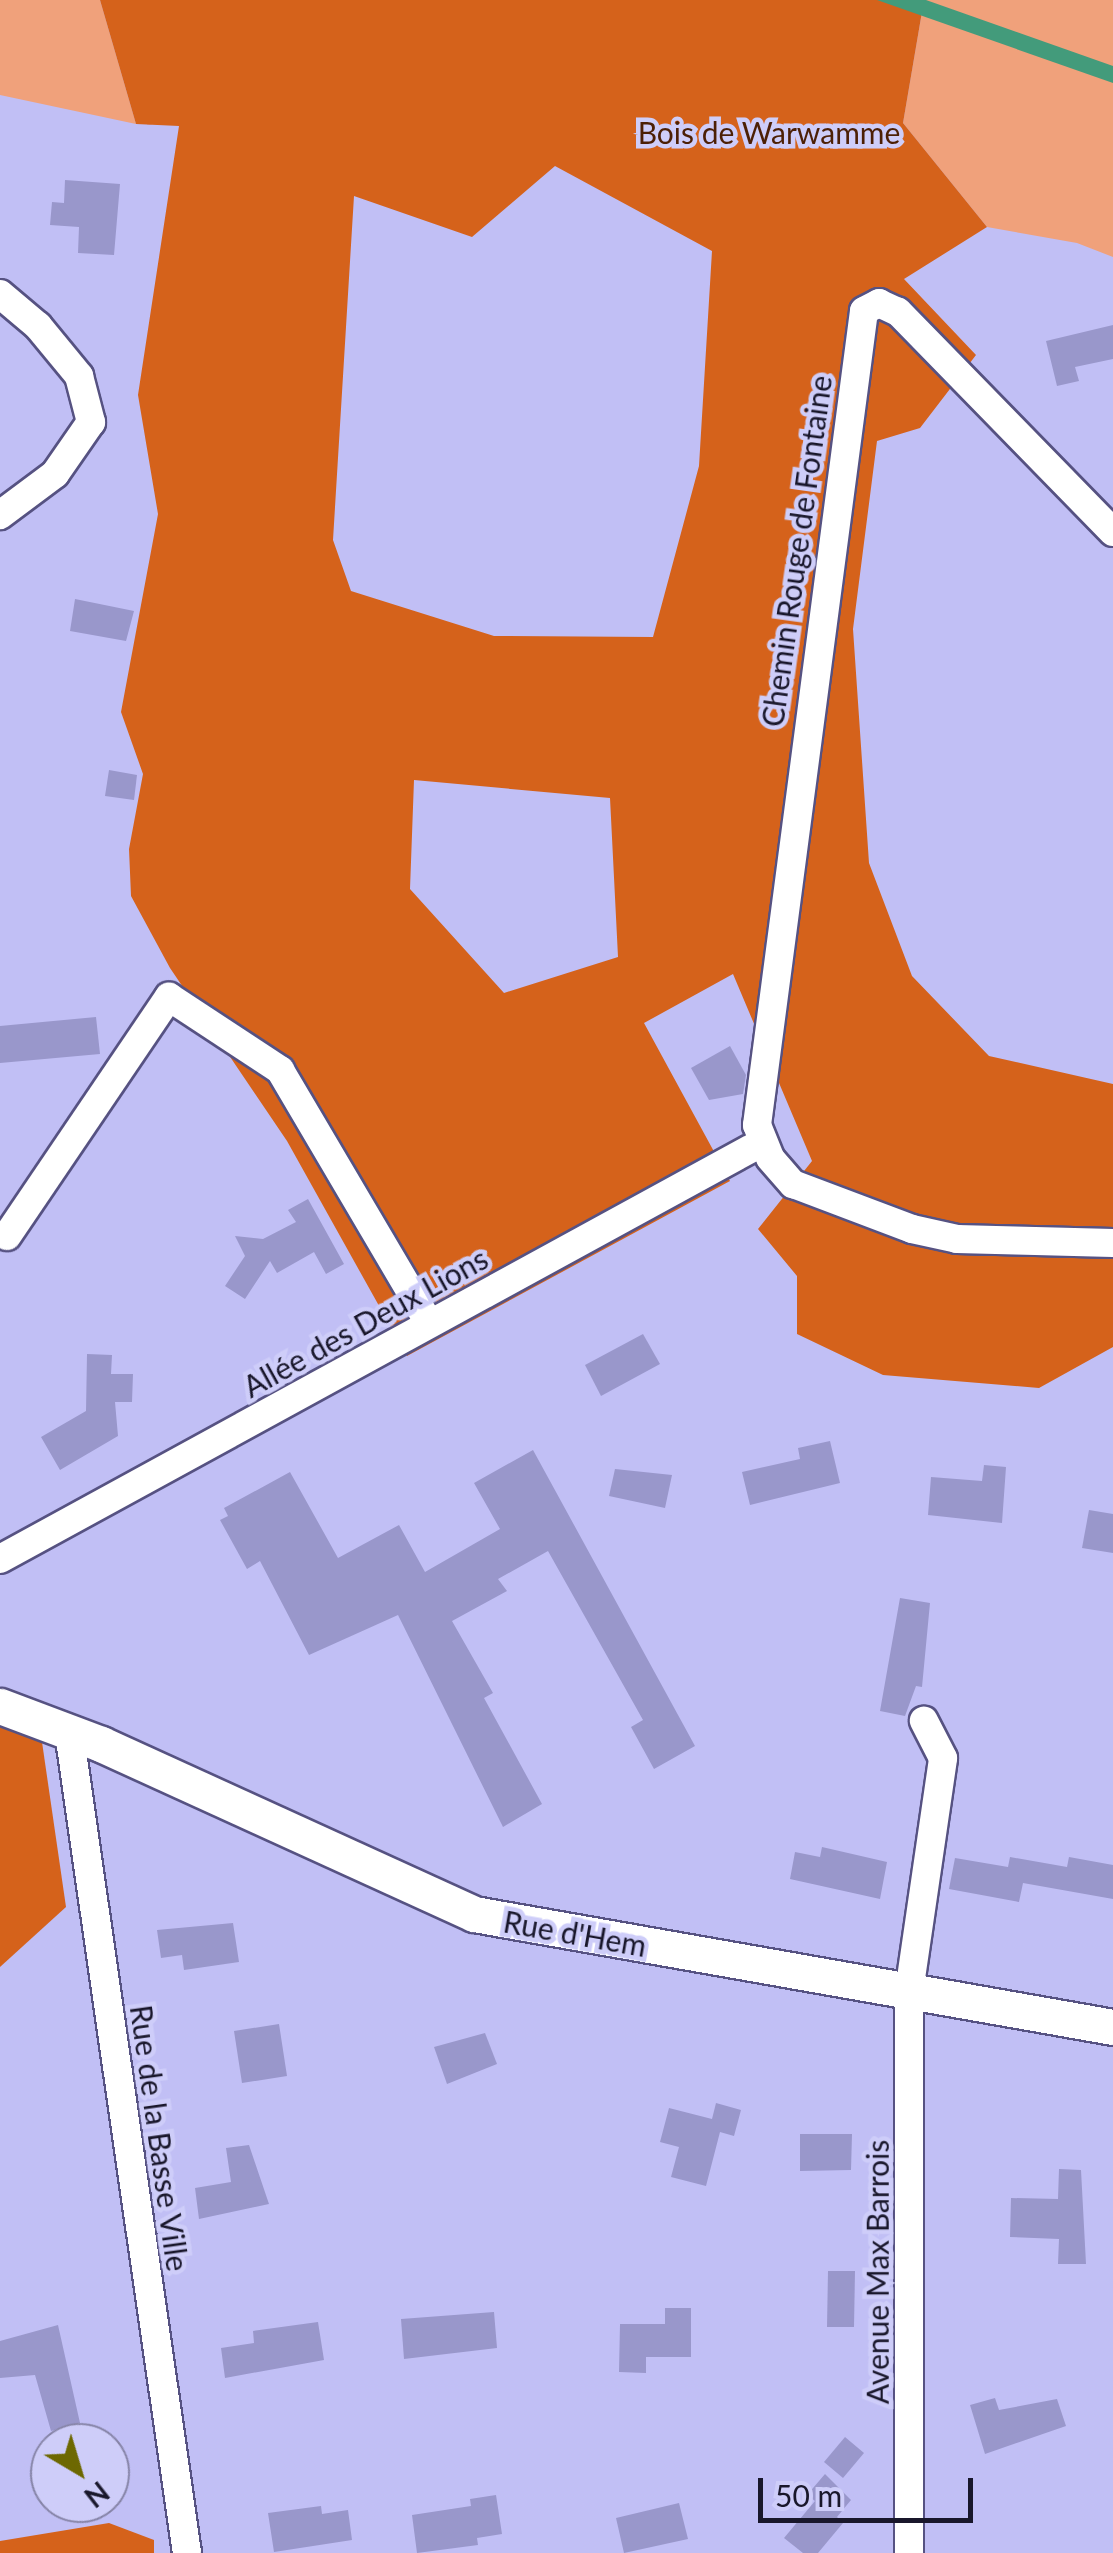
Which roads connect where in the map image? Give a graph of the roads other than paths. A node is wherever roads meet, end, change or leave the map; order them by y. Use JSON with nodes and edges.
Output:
{"nodes":[{"id":1,"x":0,"y":294,"type":"edge"},
{"id":2,"x":0,"y":515,"type":"edge"},
{"id":3,"x":1113,"y":532,"type":"edge"},
{"id":4,"x":761,"y":1143,"type":"junction"},
{"id":5,"x":6,"y":1236,"type":"dead end"},
{"id":6,"x":1113,"y":1243,"type":"edge"},
{"id":7,"x":429,"y":1323,"type":"junction"},
{"id":8,"x":0,"y":1559,"type":"edge"},
{"id":9,"x":0,"y":1706,"type":"edge"},
{"id":10,"x":924,"y":1721,"type":"dead end"},
{"id":11,"x":69,"y":1732,"type":"junction"},
{"id":12,"x":909,"y":1992,"type":"junction"},
{"id":13,"x":1113,"y":2027,"type":"edge"},
{"id":14,"x":187,"y":2553,"type":"edge"},
{"id":15,"x":909,"y":2553,"type":"edge"}],
"edges":[{"from":1,"to":2,"type":"street"},
{"from":3,"to":4,"type":"street","name":"Chemin Rouge de Fontaine"},
{"from":4,"to":6,"type":"street"},
{"from":4,"to":7,"type":"street","name":"Allée des Deux Lions"},
{"from":5,"to":7,"type":"street"},
{"from":7,"to":8,"type":"street","name":"Allée des Deux Lions"},
{"from":9,"to":11,"type":"main road","name":"Rue d'Hem"},
{"from":10,"to":12,"type":"street","name":"Avenue Max Barrois"},
{"from":11,"to":12,"type":"main road","name":"Rue d'Hem"},
{"from":11,"to":14,"type":"street","name":"Rue de la Basse Ville"},
{"from":12,"to":13,"type":"main road","name":"Rue d'Hem"},
{"from":12,"to":15,"type":"street","name":"Avenue Max Barrois"}]}
